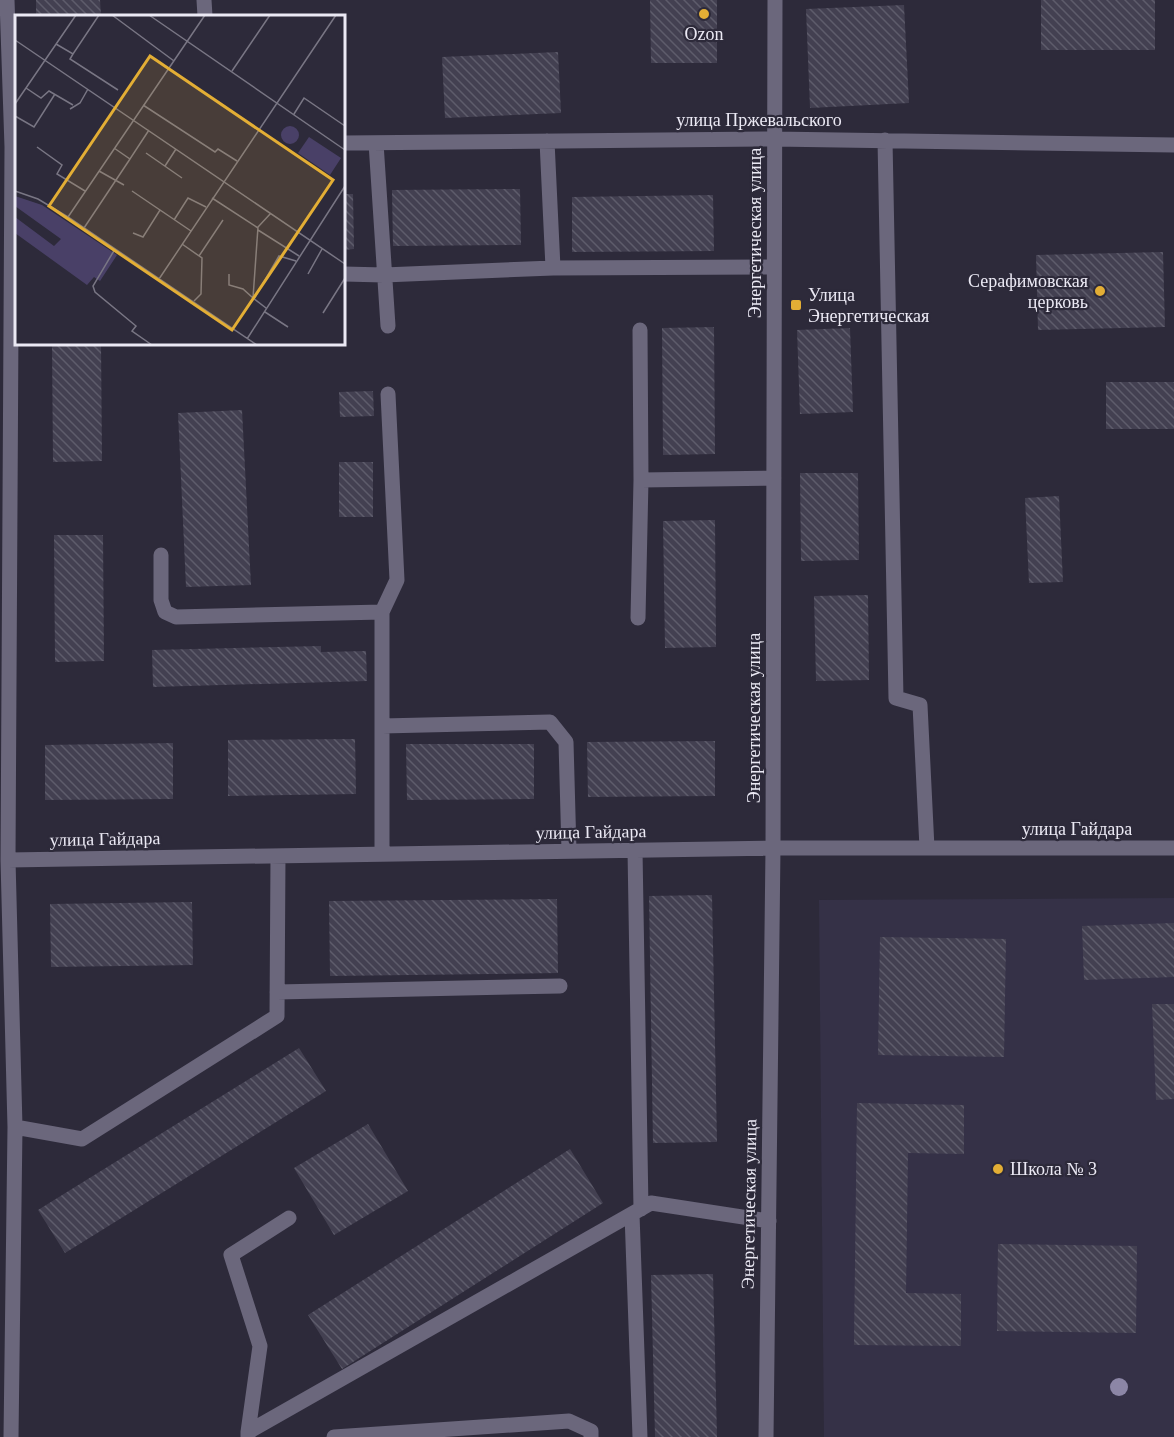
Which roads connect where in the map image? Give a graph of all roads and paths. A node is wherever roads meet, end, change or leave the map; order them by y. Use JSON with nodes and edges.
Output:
{"nodes":[{"id":1,"x":7,"y":0,"type":"edge"},
{"id":2,"x":204,"y":0,"type":"edge"},
{"id":3,"x":775,"y":0,"type":"edge"},
{"id":4,"x":205,"y":15,"type":"edge"},
{"id":5,"x":774,"y":139,"type":"junction"},
{"id":6,"x":885,"y":140,"type":"junction"},
{"id":7,"x":547,"y":141,"type":"junction"},
{"id":8,"x":345,"y":143,"type":"edge"},
{"id":9,"x":376,"y":143,"type":"junction"},
{"id":10,"x":1174,"y":145,"type":"edge"},
{"id":11,"x":14,"y":147,"type":"edge"},
{"id":12,"x":774,"y":267,"type":"junction"},
{"id":13,"x":553,"y":268,"type":"junction"},
{"id":14,"x":14,"y":270,"type":"edge"},
{"id":15,"x":345,"y":274,"type":"edge"},
{"id":16,"x":384,"y":275,"type":"junction"},
{"id":17,"x":388,"y":326,"type":"dead end"},
{"id":18,"x":640,"y":330,"type":"dead end"},
{"id":19,"x":388,"y":394,"type":"dead end"},
{"id":20,"x":774,"y":478,"type":"junction"},
{"id":21,"x":641,"y":480,"type":"junction"},
{"id":22,"x":5,"y":514,"type":"edge"},
{"id":23,"x":161,"y":555,"type":"dead end"},
{"id":24,"x":382,"y":612,"type":"junction"},
{"id":25,"x":638,"y":618,"type":"dead end"},
{"id":26,"x":382,"y":726,"type":"junction"},
{"id":27,"x":773,"y":848,"type":"junction"},
{"id":28,"x":927,"y":848,"type":"junction"},
{"id":29,"x":1174,"y":848,"type":"edge"},
{"id":30,"x":635,"y":850,"type":"junction"},
{"id":31,"x":569,"y":851,"type":"junction"},
{"id":32,"x":382,"y":854,"type":"junction"},
{"id":33,"x":278,"y":856,"type":"junction"},
{"id":34,"x":8,"y":860,"type":"junction"},
{"id":35,"x":560,"y":986,"type":"dead end"},
{"id":36,"x":277,"y":992,"type":"junction"},
{"id":37,"x":15,"y":1127,"type":"junction"},
{"id":38,"x":637,"y":1211,"type":"junction"},
{"id":39,"x":289,"y":1218,"type":"dead end"},
{"id":40,"x":769,"y":1221,"type":"junction"},
{"id":41,"x":248,"y":1434,"type":"edge"},
{"id":42,"x":11,"y":1437,"type":"edge"},
{"id":43,"x":334,"y":1437,"type":"edge"},
{"id":44,"x":591,"y":1437,"type":"edge"},
{"id":45,"x":640,"y":1437,"type":"edge"},
{"id":46,"x":766,"y":1437,"type":"edge"}],
"edges":[{"from":1,"to":11,"type":"street"},
{"from":2,"to":4,"type":"street"},
{"from":3,"to":5,"type":"street","name":"Энергетическая улица"},
{"from":5,"to":6,"type":"street","name":"улица Пржевальского"},
{"from":5,"to":7,"type":"street","name":"улица Пржевальского"},
{"from":5,"to":12,"type":"street","name":"Энергетическая улица"},
{"from":6,"to":10,"type":"street","name":"улица Пржевальского"},
{"from":6,"to":28,"type":"street"},
{"from":7,"to":9,"type":"street","name":"улица Пржевальского"},
{"from":7,"to":13,"type":"street"},
{"from":8,"to":9,"type":"street","name":"улица Пржевальского"},
{"from":9,"to":16,"type":"street"},
{"from":11,"to":14,"type":"street"},
{"from":12,"to":13,"type":"street"},
{"from":12,"to":20,"type":"street","name":"Энергетическая улица"},
{"from":13,"to":16,"type":"street"},
{"from":14,"to":22,"type":"street"},
{"from":15,"to":16,"type":"street"},
{"from":16,"to":17,"type":"street"},
{"from":18,"to":21,"type":"street"},
{"from":19,"to":24,"type":"street"},
{"from":20,"to":21,"type":"street"},
{"from":20,"to":27,"type":"street","name":"Энергетическая улица"},
{"from":21,"to":25,"type":"street"},
{"from":22,"to":34,"type":"street"},
{"from":23,"to":24,"type":"street"},
{"from":24,"to":26,"type":"street"},
{"from":26,"to":31,"type":"street"},
{"from":26,"to":32,"type":"street"},
{"from":27,"to":28,"type":"street","name":"улица Гайдара"},
{"from":27,"to":30,"type":"street","name":"улица Гайдара"},
{"from":27,"to":40,"type":"street","name":"Энергетическая улица"},
{"from":28,"to":29,"type":"street","name":"улица Гайдара"},
{"from":30,"to":31,"type":"street","name":"улица Гайдара"},
{"from":30,"to":38,"type":"street"},
{"from":31,"to":32,"type":"street","name":"улица Гайдара"},
{"from":32,"to":33,"type":"street","name":"улица Гайдара"},
{"from":33,"to":34,"type":"street","name":"улица Гайдара"},
{"from":33,"to":36,"type":"street"},
{"from":34,"to":37,"type":"street"},
{"from":35,"to":36,"type":"street"},
{"from":36,"to":37,"type":"street"},
{"from":37,"to":42,"type":"street"},
{"from":38,"to":40,"type":"street"},
{"from":38,"to":41,"type":"street"},
{"from":38,"to":45,"type":"street"},
{"from":39,"to":41,"type":"street"},
{"from":40,"to":46,"type":"street","name":"Энергетическая улица"},
{"from":43,"to":44,"type":"street"}]}
